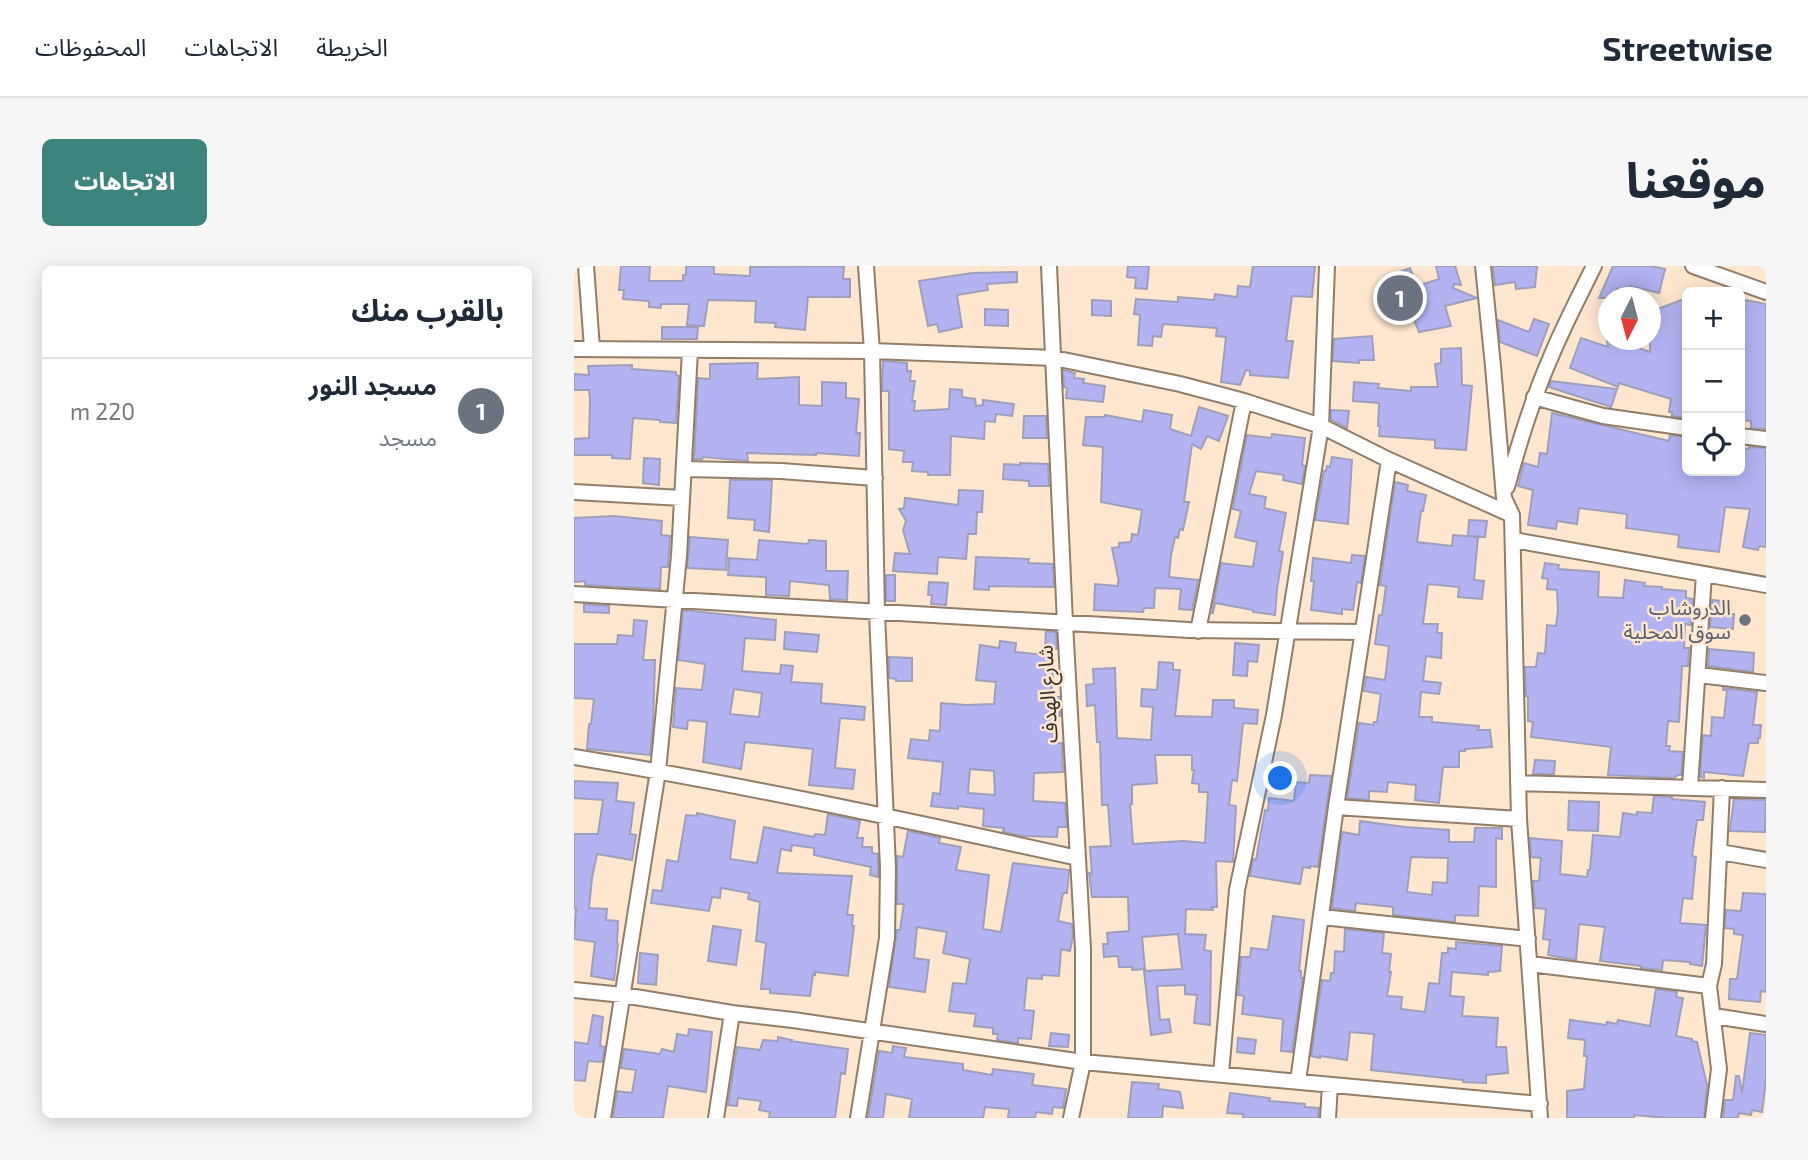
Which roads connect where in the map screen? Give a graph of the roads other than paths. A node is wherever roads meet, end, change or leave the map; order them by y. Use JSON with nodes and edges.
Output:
{"nodes":[{"id":1,"x":586,"y":266,"type":"edge"},
{"id":2,"x":866,"y":266,"type":"edge"},
{"id":3,"x":1049,"y":266,"type":"edge"},
{"id":4,"x":1328,"y":266,"type":"edge"},
{"id":5,"x":1483,"y":266,"type":"edge"},
{"id":6,"x":1594,"y":266,"type":"edge"},
{"id":7,"x":1693,"y":266,"type":"edge"},
{"id":8,"x":1766,"y":292,"type":"edge"},
{"id":9,"x":592,"y":348,"type":"junction"},
{"id":10,"x":574,"y":349,"type":"edge"},
{"id":11,"x":690,"y":350,"type":"junction"},
{"id":12,"x":872,"y":351,"type":"junction"},
{"id":13,"x":1054,"y":358,"type":"junction"},
{"id":14,"x":1534,"y":397,"type":"junction"},
{"id":15,"x":1244,"y":401,"type":"junction"},
{"id":16,"x":1321,"y":426,"type":"junction"},
{"id":17,"x":1682,"y":427,"type":"edge"},
{"id":18,"x":1745,"y":437,"type":"edge"},
{"id":19,"x":1766,"y":439,"type":"edge"},
{"id":20,"x":1389,"y":460,"type":"junction"},
{"id":21,"x":685,"y":469,"type":"junction"},
{"id":22,"x":875,"y":478,"type":"junction"},
{"id":23,"x":574,"y":492,"type":"edge"},
{"id":24,"x":682,"y":498,"type":"junction"},
{"id":25,"x":1504,"y":498,"type":"junction"},
{"id":26,"x":1512,"y":515,"type":"junction"},
{"id":27,"x":1514,"y":540,"type":"junction"},
{"id":28,"x":1704,"y":575,"type":"junction"},
{"id":29,"x":1766,"y":585,"type":"edge"},
{"id":30,"x":574,"y":594,"type":"edge"},
{"id":31,"x":676,"y":600,"type":"junction"},
{"id":32,"x":877,"y":613,"type":"junction"},
{"id":33,"x":1065,"y":623,"type":"junction"},
{"id":34,"x":1198,"y":631,"type":"junction"},
{"id":35,"x":1287,"y":632,"type":"junction"},
{"id":36,"x":1363,"y":632,"type":"junction"},
{"id":37,"x":1699,"y":675,"type":"junction"},
{"id":38,"x":1766,"y":683,"type":"edge"},
{"id":39,"x":574,"y":757,"type":"edge"},
{"id":40,"x":659,"y":771,"type":"junction"},
{"id":41,"x":1518,"y":783,"type":"junction"},
{"id":42,"x":1690,"y":787,"type":"junction"},
{"id":43,"x":1722,"y":788,"type":"junction"},
{"id":44,"x":1766,"y":790,"type":"edge"},
{"id":45,"x":1336,"y":807,"type":"junction"},
{"id":46,"x":885,"y":815,"type":"junction"},
{"id":47,"x":1519,"y":820,"type":"junction"},
{"id":48,"x":1720,"y":852,"type":"junction"},
{"id":49,"x":1079,"y":858,"type":"junction"},
{"id":50,"x":1766,"y":860,"type":"edge"},
{"id":51,"x":1322,"y":917,"type":"junction"},
{"id":52,"x":1528,"y":939,"type":"junction"},
{"id":53,"x":1530,"y":964,"type":"junction"},
{"id":54,"x":1709,"y":986,"type":"junction"},
{"id":55,"x":574,"y":990,"type":"edge"},
{"id":56,"x":623,"y":995,"type":"junction"},
{"id":57,"x":732,"y":1013,"type":"junction"},
{"id":58,"x":1714,"y":1016,"type":"junction"},
{"id":59,"x":1766,"y":1024,"type":"edge"},
{"id":60,"x":872,"y":1033,"type":"junction"},
{"id":61,"x":1083,"y":1062,"type":"junction"},
{"id":62,"x":1221,"y":1073,"type":"junction"},
{"id":63,"x":1298,"y":1081,"type":"junction"},
{"id":64,"x":1330,"y":1085,"type":"junction"},
{"id":65,"x":1540,"y":1111,"type":"edge"},
{"id":66,"x":603,"y":1118,"type":"edge"},
{"id":67,"x":716,"y":1118,"type":"edge"},
{"id":68,"x":858,"y":1118,"type":"edge"},
{"id":69,"x":1071,"y":1118,"type":"edge"},
{"id":70,"x":1328,"y":1118,"type":"edge"},
{"id":71,"x":1713,"y":1118,"type":"edge"}],
"edges":[{"from":1,"to":9,"type":"street"},
{"from":2,"to":12,"type":"street"},
{"from":3,"to":13,"type":"street","name":"شارع الهدف"},
{"from":4,"to":16,"type":"street"},
{"from":5,"to":25,"type":"street"},
{"from":6,"to":14,"type":"street"},
{"from":7,"to":8,"type":"street"},
{"from":9,"to":10,"type":"street"},
{"from":9,"to":11,"type":"street"},
{"from":11,"to":12,"type":"street"},
{"from":11,"to":21,"type":"street"},
{"from":12,"to":13,"type":"street"},
{"from":12,"to":22,"type":"street"},
{"from":13,"to":15,"type":"street"},
{"from":13,"to":33,"type":"street","name":"شارع الهدف"},
{"from":14,"to":17,"type":"street"},
{"from":14,"to":25,"type":"street"},
{"from":15,"to":16,"type":"street"},
{"from":15,"to":34,"type":"street"},
{"from":16,"to":20,"type":"street"},
{"from":16,"to":35,"type":"street"},
{"from":18,"to":19,"type":"street"},
{"from":20,"to":26,"type":"street"},
{"from":20,"to":36,"type":"street"},
{"from":21,"to":22,"type":"street"},
{"from":21,"to":24,"type":"street"},
{"from":22,"to":32,"type":"street"},
{"from":23,"to":24,"type":"street"},
{"from":24,"to":31,"type":"street"},
{"from":25,"to":26,"type":"street"},
{"from":26,"to":27,"type":"street"},
{"from":27,"to":28,"type":"street"},
{"from":27,"to":41,"type":"street"},
{"from":28,"to":29,"type":"street"},
{"from":28,"to":37,"type":"street"},
{"from":30,"to":31,"type":"street"},
{"from":31,"to":32,"type":"street"},
{"from":31,"to":40,"type":"street"},
{"from":32,"to":33,"type":"street"},
{"from":32,"to":46,"type":"street"},
{"from":33,"to":34,"type":"street"},
{"from":33,"to":49,"type":"street","name":"شارع الهدف"},
{"from":34,"to":35,"type":"street"},
{"from":35,"to":36,"type":"street"},
{"from":35,"to":62,"type":"street"},
{"from":36,"to":45,"type":"street"},
{"from":37,"to":38,"type":"street"},
{"from":37,"to":42,"type":"street"},
{"from":39,"to":40,"type":"street"},
{"from":40,"to":46,"type":"street"},
{"from":40,"to":56,"type":"street"},
{"from":41,"to":42,"type":"street"},
{"from":41,"to":47,"type":"street"},
{"from":42,"to":43,"type":"street"},
{"from":43,"to":44,"type":"street"},
{"from":43,"to":48,"type":"street"},
{"from":45,"to":47,"type":"street"},
{"from":45,"to":51,"type":"street"},
{"from":46,"to":49,"type":"street"},
{"from":46,"to":60,"type":"street"},
{"from":47,"to":52,"type":"street"},
{"from":48,"to":50,"type":"street"},
{"from":48,"to":54,"type":"street"},
{"from":49,"to":61,"type":"street","name":"شارع الهدف"},
{"from":51,"to":52,"type":"street"},
{"from":51,"to":63,"type":"street"},
{"from":52,"to":53,"type":"street"},
{"from":53,"to":54,"type":"street"},
{"from":53,"to":65,"type":"street"},
{"from":54,"to":58,"type":"street"},
{"from":55,"to":56,"type":"street"},
{"from":56,"to":57,"type":"street"},
{"from":56,"to":66,"type":"street"},
{"from":57,"to":60,"type":"street"},
{"from":57,"to":67,"type":"street"},
{"from":58,"to":59,"type":"street"},
{"from":58,"to":71,"type":"street"},
{"from":60,"to":61,"type":"street"},
{"from":60,"to":68,"type":"street"},
{"from":61,"to":62,"type":"street"},
{"from":61,"to":69,"type":"street","name":"شارع الهدف"},
{"from":62,"to":63,"type":"street"},
{"from":63,"to":64,"type":"street"},
{"from":64,"to":65,"type":"street"},
{"from":64,"to":70,"type":"street"}]}
